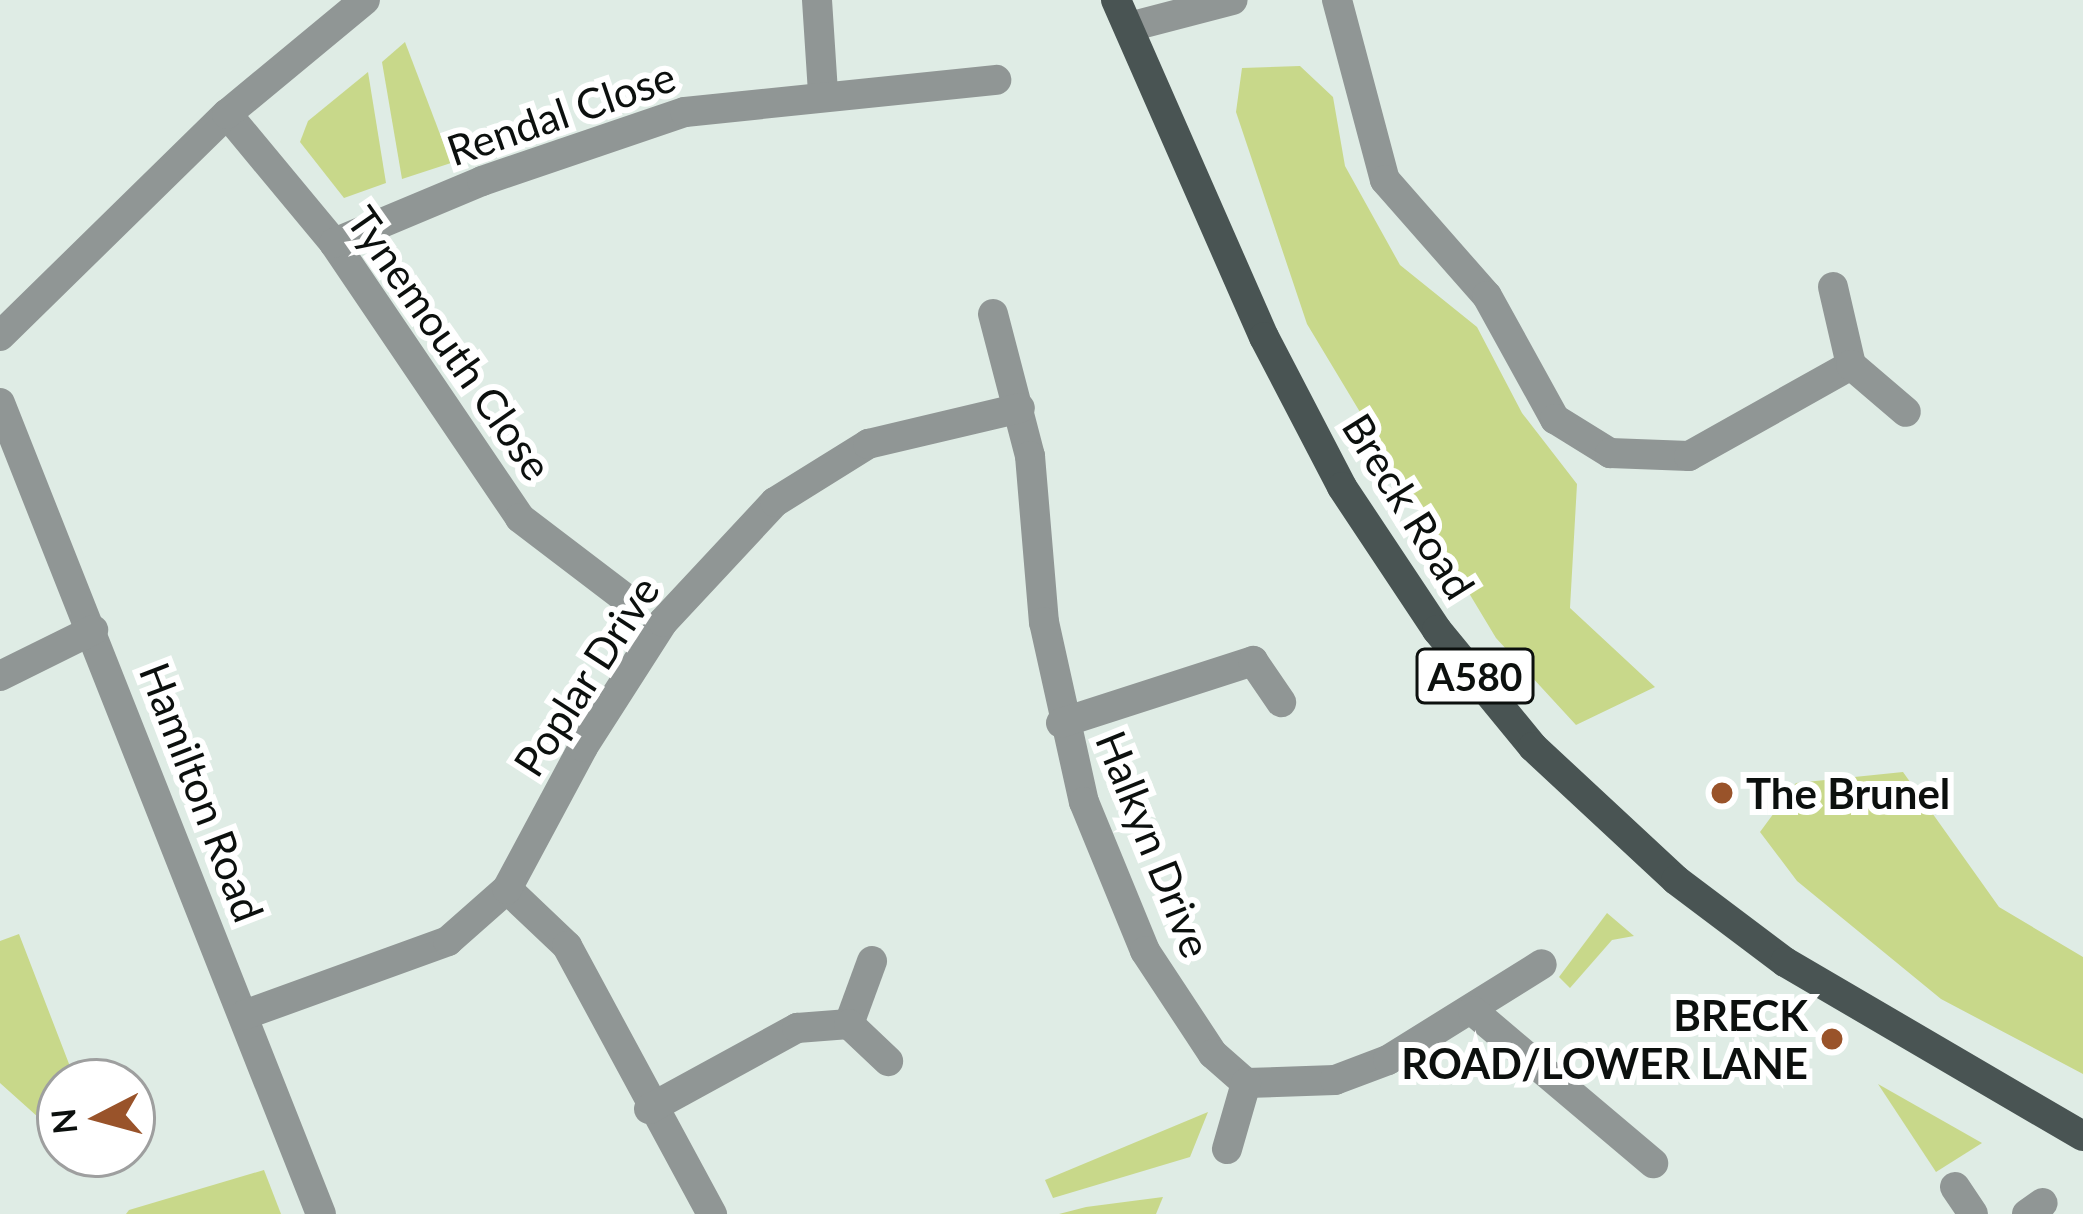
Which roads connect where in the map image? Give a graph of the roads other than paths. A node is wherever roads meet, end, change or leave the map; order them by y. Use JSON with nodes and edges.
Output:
{"nodes":[{"id":1,"x":365,"y":0,"type":"edge"},
{"id":2,"x":817,"y":0,"type":"edge"},
{"id":3,"x":1233,"y":0,"type":"edge"},
{"id":4,"x":1337,"y":0,"type":"edge"},
{"id":5,"x":1122,"y":14,"type":"edge"},
{"id":6,"x":996,"y":80,"type":"dead end"},
{"id":7,"x":823,"y":93,"type":"junction"},
{"id":8,"x":227,"y":114,"type":"junction"},
{"id":9,"x":334,"y":243,"type":"junction"},
{"id":10,"x":1833,"y":287,"type":"dead end"},
{"id":11,"x":993,"y":314,"type":"dead end"},
{"id":12,"x":0,"y":336,"type":"edge"},
{"id":13,"x":1851,"y":365,"type":"junction"},
{"id":14,"x":0,"y":403,"type":"edge"},
{"id":15,"x":1020,"y":408,"type":"junction"},
{"id":16,"x":1906,"y":412,"type":"dead end"},
{"id":17,"x":625,"y":598,"type":"dead end"},
{"id":18,"x":93,"y":631,"type":"junction"},
{"id":19,"x":0,"y":676,"type":"edge"},
{"id":20,"x":1282,"y":702,"type":"dead end"},
{"id":21,"x":1060,"y":723,"type":"junction"},
{"id":22,"x":507,"y":889,"type":"junction"},
{"id":23,"x":872,"y":961,"type":"dead end"},
{"id":24,"x":1542,"y":964,"type":"dead end"},
{"id":25,"x":1472,"y":1010,"type":"junction"},
{"id":26,"x":244,"y":1015,"type":"junction"},
{"id":27,"x":849,"y":1024,"type":"junction"},
{"id":28,"x":888,"y":1060,"type":"dead end"},
{"id":29,"x":1246,"y":1083,"type":"junction"},
{"id":30,"x":649,"y":1109,"type":"junction"},
{"id":31,"x":2083,"y":1136,"type":"edge"},
{"id":32,"x":1227,"y":1149,"type":"dead end"},
{"id":33,"x":1653,"y":1163,"type":"dead end"},
{"id":34,"x":1955,"y":1186,"type":"dead end"},
{"id":35,"x":321,"y":1214,"type":"edge"},
{"id":36,"x":712,"y":1214,"type":"edge"},
{"id":37,"x":1972,"y":1214,"type":"edge"}],
"edges":[{"from":1,"to":8,"type":"street"},
{"from":2,"to":7,"type":"street"},
{"from":3,"to":5,"type":"street"},
{"from":4,"to":13,"type":"street"},
{"from":5,"to":31,"type":"main road","name":"Breck Road","number":"A580"},
{"from":6,"to":7,"type":"street","name":"Rendal Close"},
{"from":7,"to":9,"type":"street","name":"Rendal Close"},
{"from":8,"to":9,"type":"street","name":"Tynemouth Close"},
{"from":8,"to":12,"type":"street"},
{"from":9,"to":17,"type":"street","name":"Tynemouth Close"},
{"from":10,"to":13,"type":"street"},
{"from":11,"to":15,"type":"street","name":"Halkyn Drive"},
{"from":13,"to":16,"type":"street"},
{"from":14,"to":18,"type":"street","name":"Hamilton Road"},
{"from":15,"to":21,"type":"street","name":"Halkyn Drive"},
{"from":15,"to":22,"type":"street","name":"Poplar Drive"},
{"from":18,"to":19,"type":"street"},
{"from":18,"to":26,"type":"street","name":"Hamilton Road"},
{"from":20,"to":21,"type":"street","name":"Halkyn Drive"},
{"from":21,"to":29,"type":"street","name":"Halkyn Drive"},
{"from":22,"to":26,"type":"street","name":"Poplar Drive"},
{"from":22,"to":30,"type":"street"},
{"from":23,"to":27,"type":"street"},
{"from":24,"to":25,"type":"street"},
{"from":25,"to":29,"type":"street"},
{"from":25,"to":33,"type":"street"},
{"from":26,"to":35,"type":"street","name":"Hamilton Road"},
{"from":27,"to":28,"type":"street"},
{"from":27,"to":30,"type":"street"},
{"from":29,"to":32,"type":"street"},
{"from":30,"to":36,"type":"street"},
{"from":34,"to":37,"type":"street"}]}
